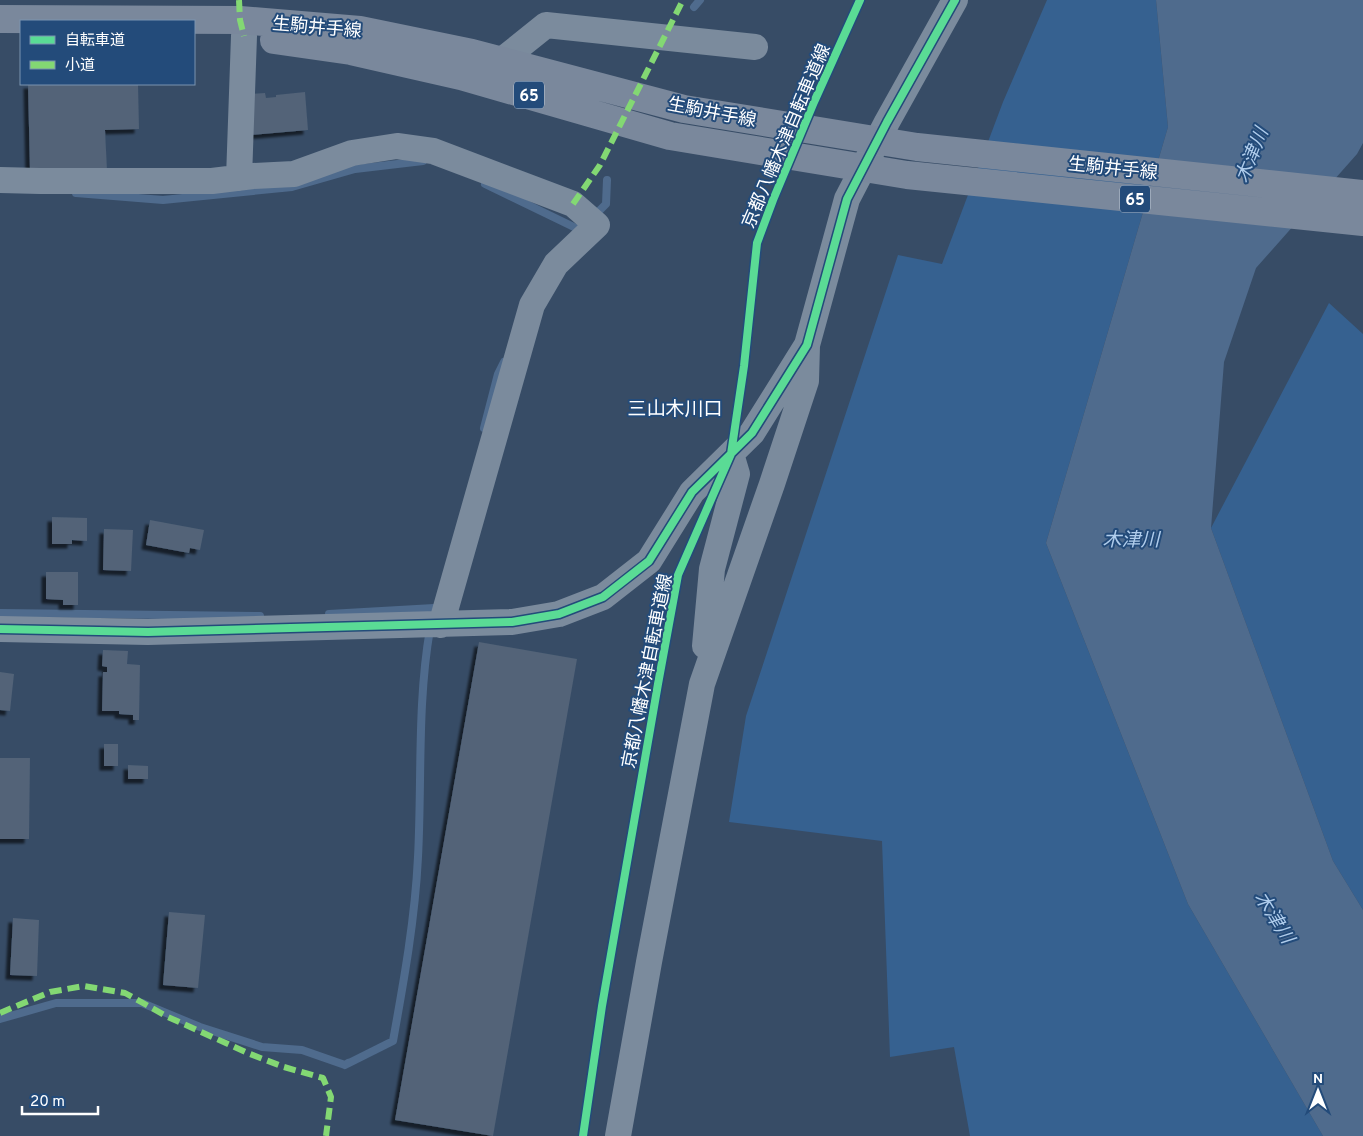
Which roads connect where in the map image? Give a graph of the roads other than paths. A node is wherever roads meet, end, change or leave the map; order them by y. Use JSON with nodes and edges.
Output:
{"nodes":[{"id":1,"x":955,"y":0,"type":"edge"},
{"id":2,"x":0,"y":19,"type":"edge"},
{"id":3,"x":80,"y":20,"type":"edge"},
{"id":4,"x":195,"y":21,"type":"edge"},
{"id":5,"x":195,"y":28,"type":"edge"},
{"id":6,"x":244,"y":36,"type":"junction"},
{"id":7,"x":755,"y":46,"type":"dead end"},
{"id":8,"x":500,"y":61,"type":"junction"},
{"id":9,"x":876,"y":141,"type":"junction"},
{"id":10,"x":862,"y":168,"type":"junction"},
{"id":11,"x":240,"y":178,"type":"junction"},
{"id":12,"x":0,"y":180,"type":"edge"},
{"id":13,"x":1363,"y":194,"type":"edge"},
{"id":14,"x":1363,"y":222,"type":"edge"},
{"id":15,"x":807,"y":345,"type":"junction"},
{"id":16,"x":731,"y":454,"type":"junction"},
{"id":17,"x":441,"y":625,"type":"junction"},
{"id":18,"x":0,"y":629,"type":"edge"},
{"id":19,"x":702,"y":684,"type":"junction"},
{"id":20,"x":618,"y":1136,"type":"edge"}],
"edges":[{"from":1,"to":9,"type":"street"},
{"from":2,"to":3,"type":"main road","name":"生駒井手線","number":"65"},
{"from":4,"to":8,"type":"main road","name":"生駒井手線","number":"65"},
{"from":5,"to":6,"type":"main road","name":"生駒井手線","number":"65"},
{"from":6,"to":10,"type":"main road","name":"生駒井手線","number":"65"},
{"from":6,"to":11,"type":"street"},
{"from":7,"to":8,"type":"street"},
{"from":8,"to":9,"type":"main road","name":"生駒井手線","number":"65"},
{"from":9,"to":10,"type":"street"},
{"from":9,"to":13,"type":"main road","name":"生駒井手線","number":"65"},
{"from":10,"to":14,"type":"main road","name":"生駒井手線","number":"65"},
{"from":10,"to":15,"type":"street"},
{"from":11,"to":12,"type":"street"},
{"from":11,"to":17,"type":"street"},
{"from":15,"to":16,"type":"street"},
{"from":15,"to":19,"type":"street"},
{"from":16,"to":17,"type":"street"},
{"from":16,"to":19,"type":"street"},
{"from":17,"to":18,"type":"street"},
{"from":19,"to":20,"type":"street"}]}
